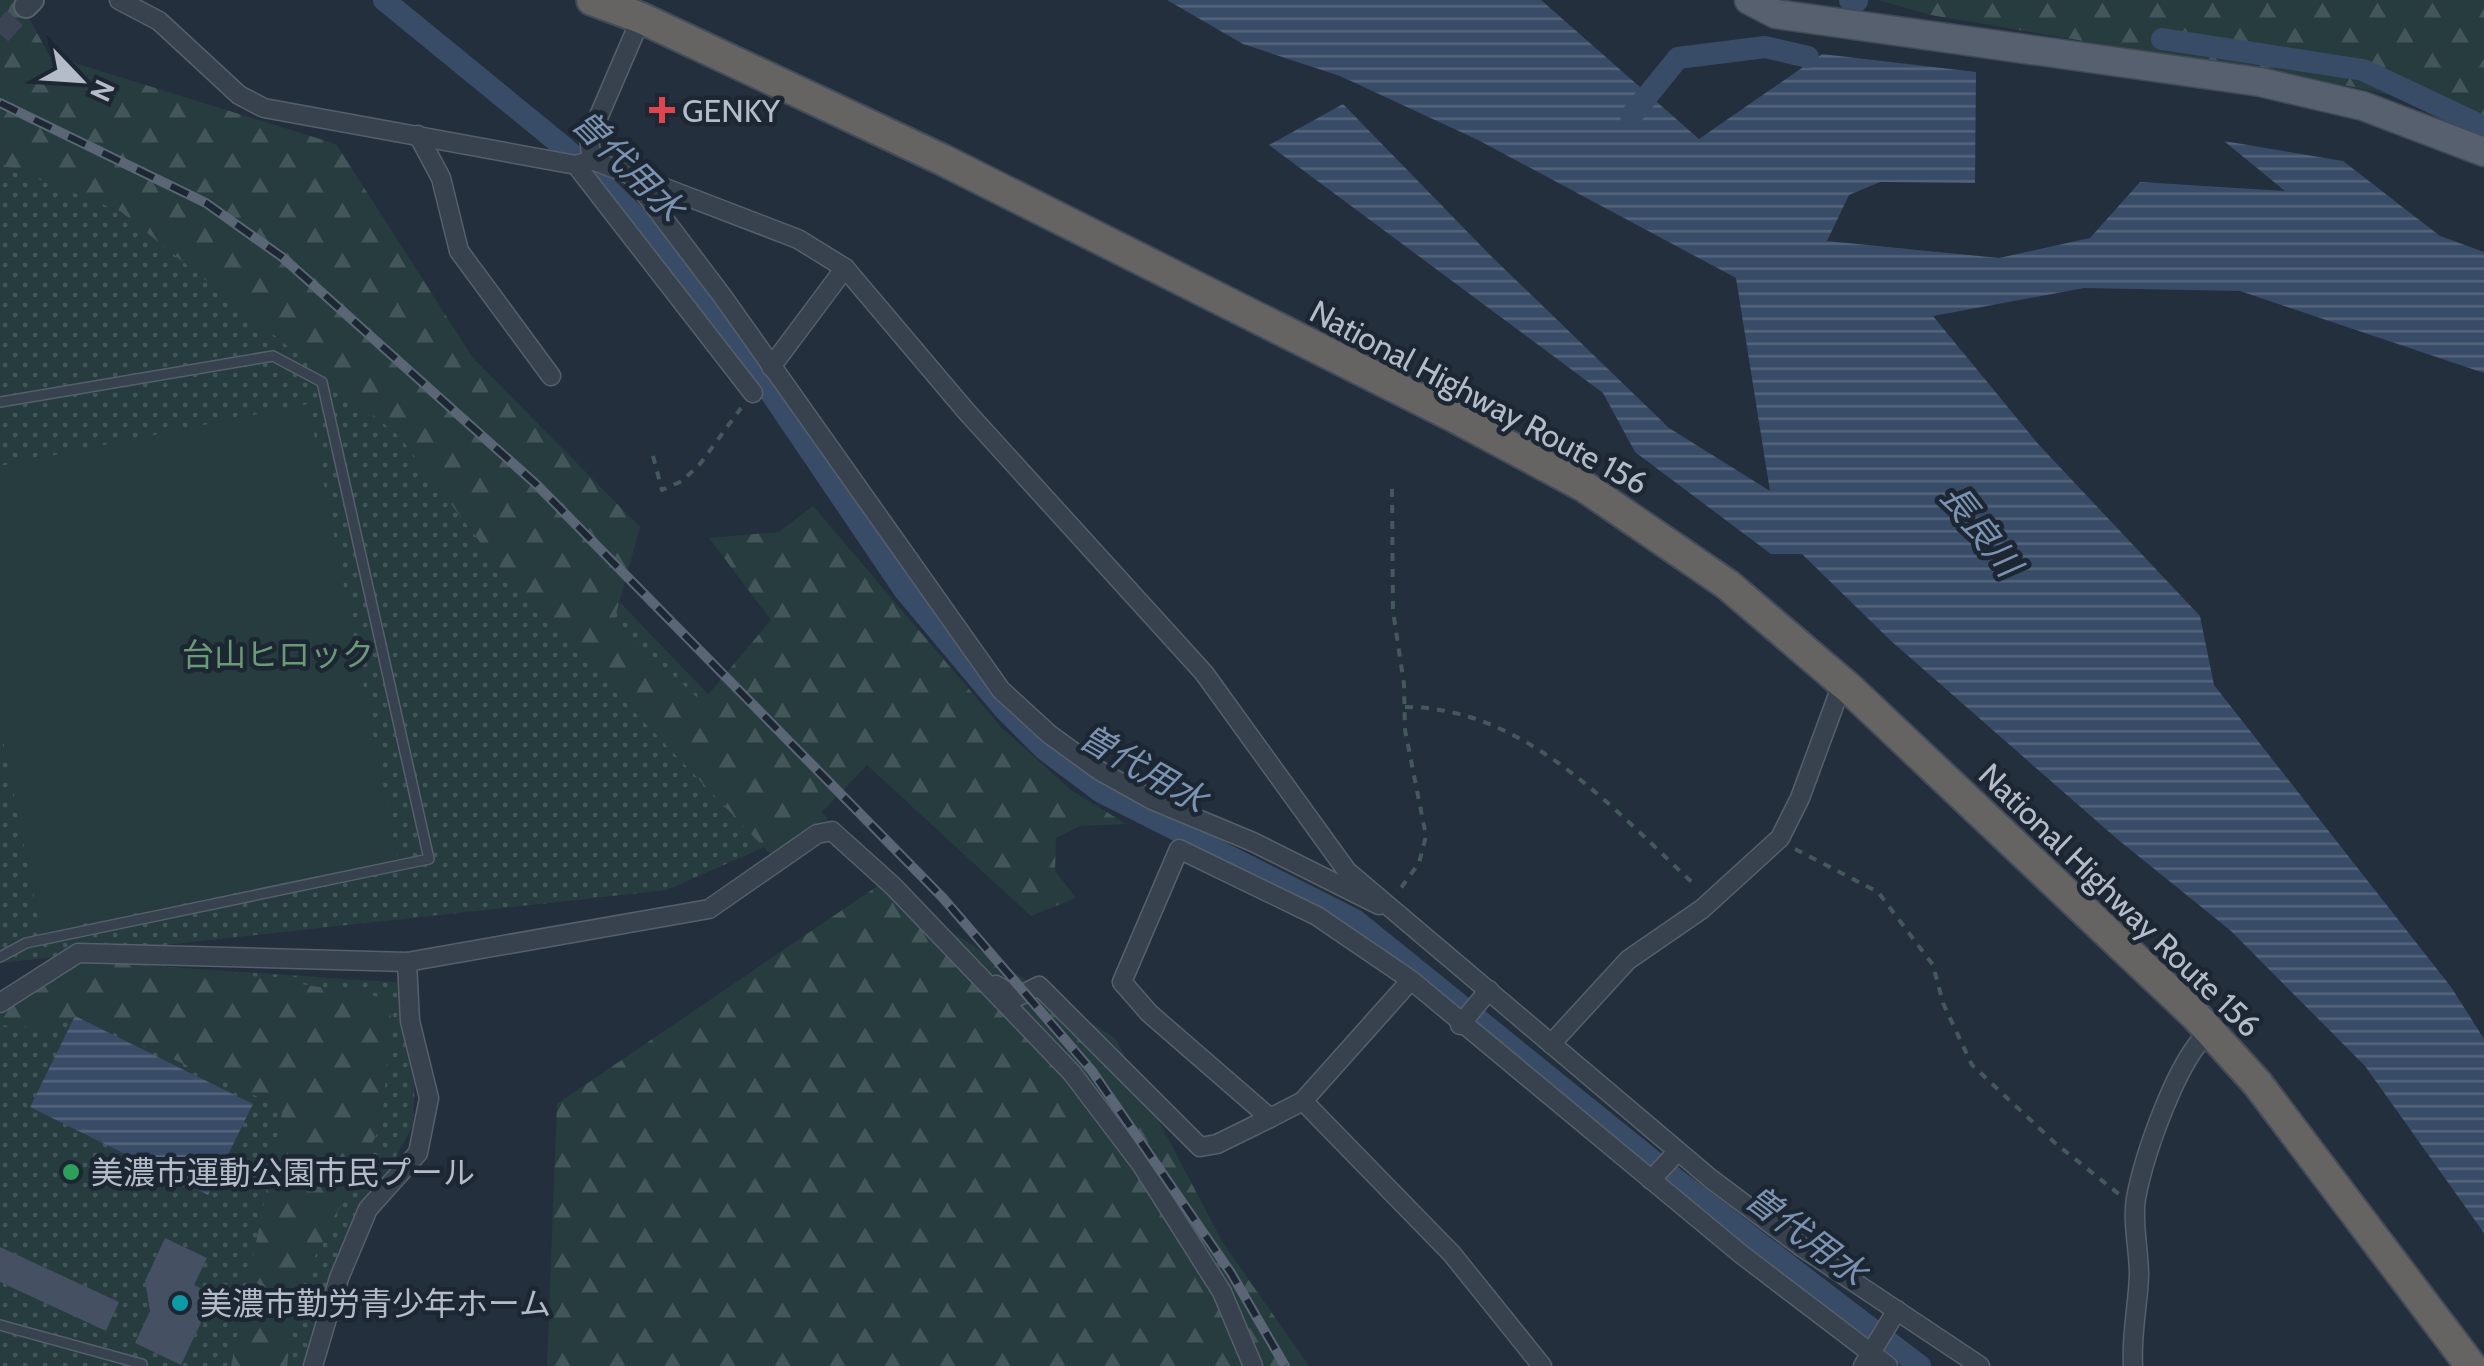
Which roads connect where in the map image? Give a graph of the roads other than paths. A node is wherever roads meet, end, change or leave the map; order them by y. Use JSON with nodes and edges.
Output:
{"nodes":[{"id":1,"x":118,"y":0,"type":"edge"},
{"id":2,"x":592,"y":0,"type":"edge"},
{"id":3,"x":1749,"y":0,"type":"edge"},
{"id":4,"x":641,"y":18,"type":"junction"},
{"id":5,"x":418,"y":135,"type":"junction"},
{"id":6,"x":2484,"y":152,"type":"edge"},
{"id":7,"x":584,"y":163,"type":"junction"},
{"id":8,"x":632,"y":177,"type":"junction"},
{"id":9,"x":845,"y":268,"type":"junction"},
{"id":10,"x":771,"y":367,"type":"junction"},
{"id":11,"x":550,"y":376,"type":"dead end"},
{"id":12,"x":753,"y":393,"type":"road end"},
{"id":13,"x":0,"y":402,"type":"edge"},
{"id":14,"x":1842,"y":684,"type":"junction"},
{"id":15,"x":1384,"y":906,"type":"junction"},
{"id":16,"x":0,"y":957,"type":"edge"},
{"id":17,"x":408,"y":962,"type":"junction"},
{"id":18,"x":976,"y":975,"type":"junction"},
{"id":19,"x":1411,"y":980,"type":"junction"},
{"id":20,"x":0,"y":1003,"type":"edge"},
{"id":21,"x":1474,"y":1008,"type":"junction"},
{"id":22,"x":2210,"y":1031,"type":"junction"},
{"id":23,"x":1552,"y":1044,"type":"junction"},
{"id":24,"x":1303,"y":1101,"type":"junction"},
{"id":25,"x":1270,"y":1118,"type":"junction"},
{"id":26,"x":1673,"y":1156,"type":"junction"},
{"id":27,"x":1653,"y":1178,"type":"junction"},
{"id":28,"x":1892,"y":1318,"type":"junction"},
{"id":29,"x":0,"y":1325,"type":"edge"},
{"id":30,"x":1870,"y":1355,"type":"edge"},
{"id":31,"x":142,"y":1364,"type":"edge"},
{"id":32,"x":313,"y":1366,"type":"edge"},
{"id":33,"x":1252,"y":1366,"type":"edge"},
{"id":34,"x":1542,"y":1366,"type":"edge"},
{"id":35,"x":1888,"y":1366,"type":"edge"},
{"id":36,"x":1980,"y":1366,"type":"edge"},
{"id":37,"x":2133,"y":1366,"type":"edge"},
{"id":38,"x":2470,"y":1366,"type":"edge"}],
"edges":[{"from":1,"to":5,"type":"street"},
{"from":2,"to":4,"type":"highway","name":"National Highway Route 156"},
{"from":3,"to":6,"type":"main road"},
{"from":4,"to":7,"type":"street"},
{"from":4,"to":14,"type":"highway","name":"National Highway Route 156"},
{"from":5,"to":7,"type":"street"},
{"from":5,"to":11,"type":"street"},
{"from":7,"to":8,"type":"street"},
{"from":7,"to":12,"type":"street"},
{"from":8,"to":9,"type":"street"},
{"from":8,"to":10,"type":"street"},
{"from":9,"to":10,"type":"street"},
{"from":9,"to":15,"type":"street"},
{"from":10,"to":15,"type":"street"},
{"from":13,"to":16,"type":"lane"},
{"from":14,"to":22,"type":"highway","name":"National Highway Route 156"},
{"from":14,"to":23,"type":"street"},
{"from":15,"to":21,"type":"street"},
{"from":17,"to":18,"type":"street"},
{"from":17,"to":20,"type":"street"},
{"from":17,"to":32,"type":"street"},
{"from":18,"to":25,"type":"street"},
{"from":18,"to":33,"type":"street"},
{"from":19,"to":21,"type":"street"},
{"from":19,"to":24,"type":"street"},
{"from":19,"to":25,"type":"street"},
{"from":21,"to":23,"type":"street"},
{"from":21,"to":27,"type":"street"},
{"from":22,"to":37,"type":"street"},
{"from":22,"to":38,"type":"highway","name":"National Highway Route 156"},
{"from":23,"to":26,"type":"street"},
{"from":24,"to":25,"type":"street"},
{"from":24,"to":34,"type":"street"},
{"from":26,"to":27,"type":"street"},
{"from":26,"to":28,"type":"street"},
{"from":27,"to":30,"type":"street"},
{"from":28,"to":30,"type":"street"},
{"from":28,"to":36,"type":"street"},
{"from":29,"to":31,"type":"lane"},
{"from":30,"to":35,"type":"street"}]}
